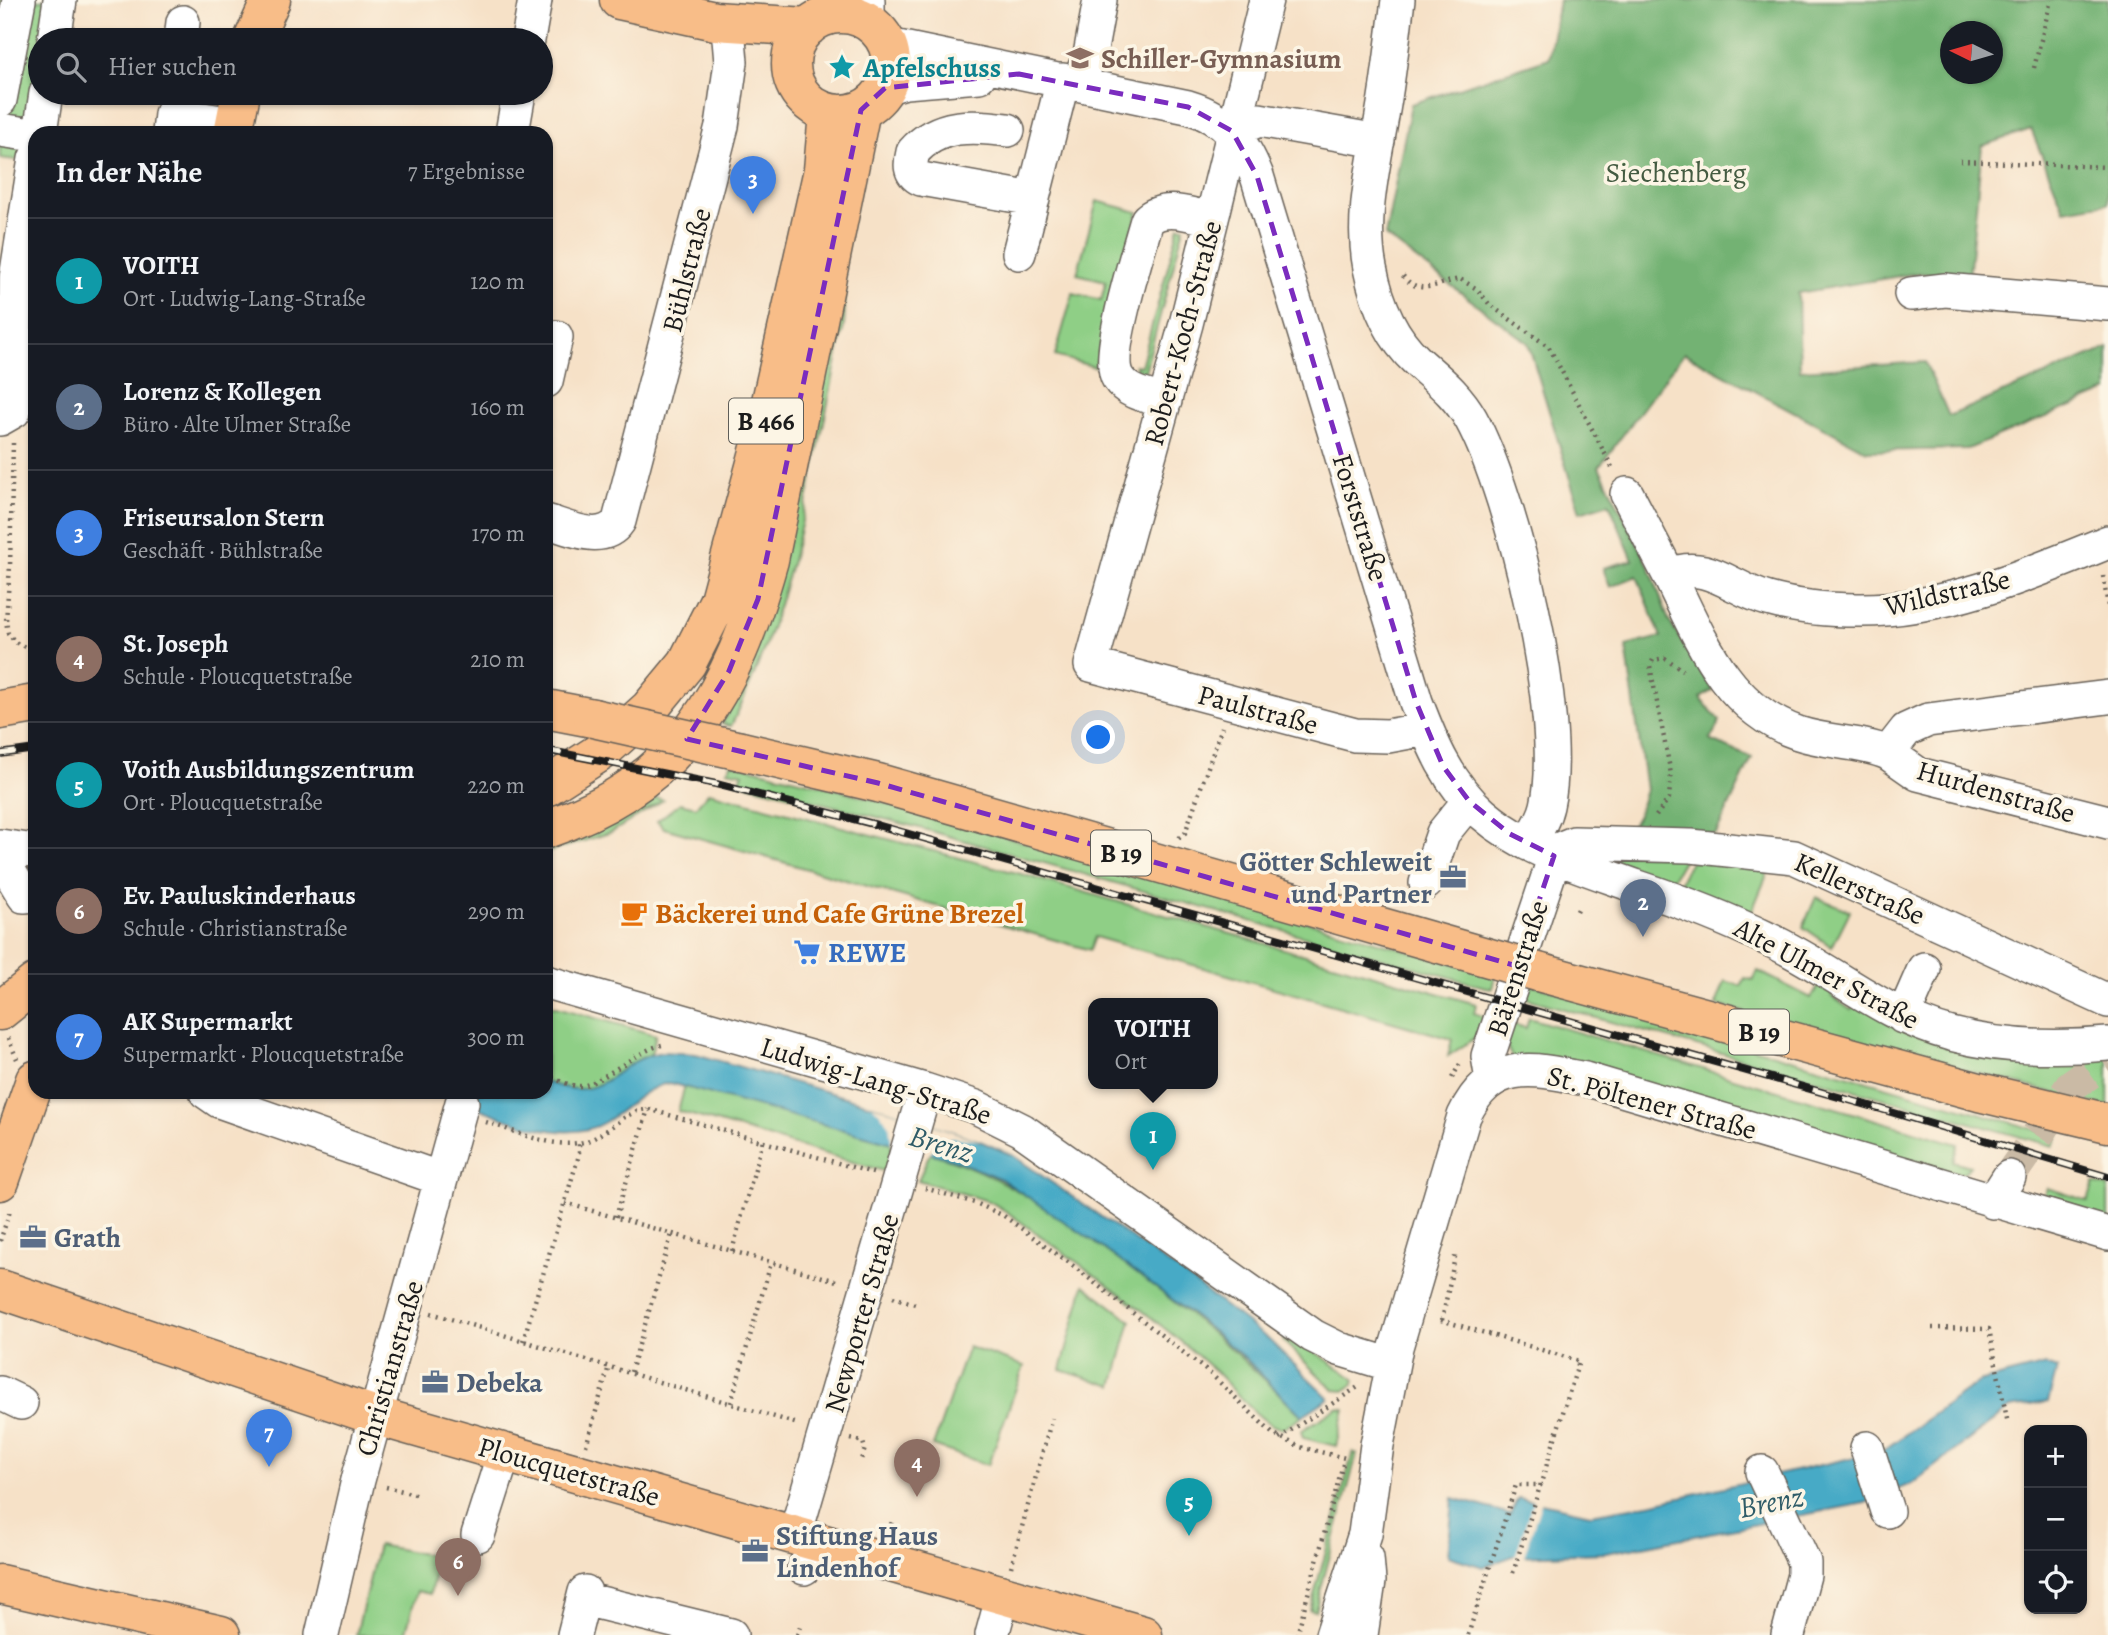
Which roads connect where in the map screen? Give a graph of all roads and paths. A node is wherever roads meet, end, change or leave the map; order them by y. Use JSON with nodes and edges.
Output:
{"nodes":[{"id":1,"x":19,"y":0,"type":"edge"},
{"id":2,"x":60,"y":0,"type":"edge"},
{"id":3,"x":271,"y":0,"type":"edge"},
{"id":4,"x":535,"y":0,"type":"edge"},
{"id":5,"x":619,"y":0,"type":"edge"},
{"id":6,"x":1100,"y":0,"type":"edge"},
{"id":7,"x":1266,"y":0,"type":"edge"},
{"id":8,"x":1398,"y":0,"type":"edge"},
{"id":9,"x":2051,"y":0,"type":"edge"},
{"id":10,"x":826,"y":14,"type":"edge"},
{"id":11,"x":875,"y":22,"type":"edge"},
{"id":12,"x":56,"y":28,"type":"edge"},
{"id":13,"x":258,"y":28,"type":"edge"},
{"id":14,"x":530,"y":28,"type":"edge"},
{"id":15,"x":725,"y":37,"type":"junction"},
{"id":16,"x":791,"y":62,"type":"junction"},
{"id":17,"x":2034,"y":68,"type":"dead end"},
{"id":18,"x":1020,"y":74,"type":"junction"},
{"id":19,"x":1071,"y":82,"type":"junction"},
{"id":20,"x":0,"y":100,"type":"edge"},
{"id":21,"x":858,"y":104,"type":"junction"},
{"id":22,"x":40,"y":105,"type":"edge"},
{"id":23,"x":517,"y":105,"type":"edge"},
{"id":24,"x":171,"y":113,"type":"edge"},
{"id":25,"x":236,"y":117,"type":"edge"},
{"id":26,"x":30,"y":126,"type":"edge"},
{"id":27,"x":513,"y":126,"type":"edge"},
{"id":28,"x":1008,"y":131,"type":"dead end"},
{"id":29,"x":1232,"y":131,"type":"junction"},
{"id":30,"x":24,"y":139,"type":"edge"},
{"id":31,"x":1378,"y":141,"type":"junction"},
{"id":32,"x":1961,"y":161,"type":"dead end"},
{"id":33,"x":2108,"y":167,"type":"edge"},
{"id":34,"x":1033,"y":199,"type":"junction"},
{"id":35,"x":1212,"y":219,"type":"junction"},
{"id":36,"x":1019,"y":253,"type":"dead end"},
{"id":37,"x":1397,"y":268,"type":"dead end"},
{"id":38,"x":8,"y":290,"type":"edge"},
{"id":39,"x":1911,"y":294,"type":"dead end"},
{"id":40,"x":2108,"y":304,"type":"edge"},
{"id":41,"x":556,"y":337,"type":"dead end"},
{"id":42,"x":553,"y":350,"type":"edge"},
{"id":43,"x":1165,"y":401,"type":"junction"},
{"id":44,"x":7,"y":415,"type":"edge"},
{"id":45,"x":1627,"y":494,"type":"joint"},
{"id":46,"x":553,"y":523,"type":"edge"},
{"id":47,"x":2108,"y":542,"type":"edge"},
{"id":48,"x":2108,"y":570,"type":"edge"},
{"id":49,"x":1669,"y":575,"type":"junction"},
{"id":50,"x":2108,"y":606,"type":"edge"},
{"id":51,"x":28,"y":648,"type":"edge"},
{"id":52,"x":1091,"y":665,"type":"joint"},
{"id":53,"x":1691,"y":679,"type":"dead end"},
{"id":54,"x":2108,"y":697,"type":"edge"},
{"id":55,"x":1230,"y":702,"type":"junction"},
{"id":56,"x":28,"y":705,"type":"edge"},
{"id":57,"x":0,"y":710,"type":"edge"},
{"id":58,"x":553,"y":710,"type":"edge"},
{"id":59,"x":1426,"y":729,"type":"junction"},
{"id":60,"x":1888,"y":753,"type":"junction"},
{"id":61,"x":553,"y":782,"type":"edge"},
{"id":62,"x":1469,"y":801,"type":"junction"},
{"id":63,"x":2108,"y":822,"type":"edge"},
{"id":64,"x":553,"y":826,"type":"edge"},
{"id":65,"x":1172,"y":839,"type":"dead end"},
{"id":66,"x":1646,"y":844,"type":"junction"},
{"id":67,"x":0,"y":846,"type":"edge"},
{"id":68,"x":28,"y":849,"type":"edge"},
{"id":69,"x":1541,"y":850,"type":"junction"},
{"id":70,"x":0,"y":856,"type":"edge"},
{"id":71,"x":1426,"y":883,"type":"dead end"},
{"id":72,"x":28,"y":896,"type":"edge"},
{"id":73,"x":1924,"y":969,"type":"dead end"},
{"id":74,"x":553,"y":984,"type":"edge"},
{"id":75,"x":28,"y":992,"type":"edge"},
{"id":76,"x":2108,"y":1001,"type":"edge"},
{"id":77,"x":1903,"y":1017,"type":"junction"},
{"id":78,"x":3,"y":1022,"type":"edge"},
{"id":79,"x":2108,"y":1044,"type":"edge"},
{"id":80,"x":673,"y":1045,"type":"dead end"},
{"id":81,"x":28,"y":1070,"type":"edge"},
{"id":82,"x":553,"y":1078,"type":"edge"},
{"id":83,"x":1492,"y":1080,"type":"junction"},
{"id":84,"x":28,"y":1083,"type":"edge"},
{"id":85,"x":216,"y":1099,"type":"edge"},
{"id":86,"x":462,"y":1103,"type":"dead end"},
{"id":87,"x":921,"y":1105,"type":"junction"},
{"id":88,"x":648,"y":1109,"type":"dead end"},
{"id":89,"x":2108,"y":1123,"type":"edge"},
{"id":90,"x":764,"y":1140,"type":"dead end"},
{"id":91,"x":579,"y":1143,"type":"dead end"},
{"id":92,"x":441,"y":1179,"type":"junction"},
{"id":93,"x":0,"y":1181,"type":"edge"},
{"id":94,"x":565,"y":1203,"type":"junction"},
{"id":95,"x":616,"y":1217,"type":"junction"},
{"id":96,"x":671,"y":1233,"type":"junction"},
{"id":97,"x":2108,"y":1234,"type":"edge"},
{"id":98,"x":732,"y":1251,"type":"junction"},
{"id":99,"x":771,"y":1263,"type":"junction"},
{"id":100,"x":0,"y":1289,"type":"edge"},
{"id":101,"x":868,"y":1290,"type":"junction"},
{"id":102,"x":407,"y":1306,"type":"junction"},
{"id":103,"x":1407,"y":1312,"type":"junction"},
{"id":104,"x":1932,"y":1328,"type":"dead end"},
{"id":105,"x":523,"y":1341,"type":"junction"},
{"id":106,"x":1392,"y":1365,"type":"junction"},
{"id":107,"x":609,"y":1366,"type":"junction"},
{"id":108,"x":631,"y":1372,"type":"junction"},
{"id":109,"x":1364,"y":1383,"type":"dead end"},
{"id":110,"x":731,"y":1403,"type":"junction"},
{"id":111,"x":376,"y":1416,"type":"junction"},
{"id":112,"x":1052,"y":1418,"type":"dead end"},
{"id":113,"x":2008,"y":1424,"type":"dead end"},
{"id":114,"x":827,"y":1432,"type":"junction"},
{"id":115,"x":1867,"y":1448,"type":"dead end"},
{"id":116,"x":504,"y":1452,"type":"junction"},
{"id":117,"x":1762,"y":1472,"type":"dead end"},
{"id":118,"x":578,"y":1474,"type":"junction"},
{"id":119,"x":1542,"y":1485,"type":"junction"},
{"id":120,"x":1887,"y":1511,"type":"dead end"},
{"id":121,"x":1365,"y":1534,"type":"junction"},
{"id":122,"x":478,"y":1535,"type":"dead end"},
{"id":123,"x":806,"y":1548,"type":"junction"},
{"id":124,"x":1513,"y":1573,"type":"dead end"},
{"id":125,"x":0,"y":1584,"type":"edge"},
{"id":126,"x":1003,"y":1595,"type":"junction"},
{"id":127,"x":803,"y":1624,"type":"dead end"},
{"id":128,"x":221,"y":1635,"type":"edge"},
{"id":129,"x":322,"y":1635,"type":"edge"},
{"id":130,"x":575,"y":1635,"type":"edge"},
{"id":131,"x":731,"y":1635,"type":"edge"},
{"id":132,"x":797,"y":1635,"type":"edge"},
{"id":133,"x":992,"y":1635,"type":"edge"},
{"id":134,"x":1143,"y":1635,"type":"edge"},
{"id":135,"x":1297,"y":1635,"type":"edge"},
{"id":136,"x":1332,"y":1635,"type":"edge"},
{"id":137,"x":1361,"y":1635,"type":"edge"},
{"id":138,"x":1468,"y":1635,"type":"edge"},
{"id":139,"x":1788,"y":1635,"type":"edge"}],
"edges":[{"from":1,"to":20,"type":"street"},
{"from":2,"to":12,"type":"street"},
{"from":3,"to":13,"type":"main road"},
{"from":4,"to":14,"type":"street"},
{"from":5,"to":15,"type":"main road"},
{"from":6,"to":19,"type":"street"},
{"from":7,"to":29,"type":"street","name":"Robert-Koch-Straße"},
{"from":8,"to":31,"type":"street","name":"Bärenstraße"},
{"from":9,"to":17,"type":"path"},
{"from":10,"to":11,"type":"main road"},
{"from":10,"to":15,"type":"main road"},
{"from":10,"to":16,"type":"main road"},
{"from":11,"to":18,"type":"street"},
{"from":11,"to":21,"type":"main road","number":"B 466"},
{"from":15,"to":16,"type":"main road"},
{"from":15,"to":46,"type":"street","name":"Bühlstraße"},
{"from":16,"to":21,"type":"main road"},
{"from":18,"to":19,"type":"street"},
{"from":18,"to":21,"type":"street"},
{"from":19,"to":29,"type":"street"},
{"from":19,"to":34,"type":"street"},
{"from":21,"to":61,"type":"main road","number":"B 466"},
{"from":21,"to":64,"type":"main road","number":"B 466"},
{"from":22,"to":26,"type":"street"},
{"from":23,"to":27,"type":"street"},
{"from":24,"to":25,"type":"street"},
{"from":28,"to":34,"type":"street"},
{"from":29,"to":31,"type":"street"},
{"from":29,"to":35,"type":"street","name":"Robert-Koch-Straße"},
{"from":29,"to":59,"type":"street","name":"Forststraße"},
{"from":30,"to":38,"type":"street"},
{"from":31,"to":69,"type":"street","name":"Bärenstraße"},
{"from":32,"to":33,"type":"path"},
{"from":34,"to":36,"type":"street"},
{"from":35,"to":43,"type":"street","name":"Robert-Koch-Straße"},
{"from":35,"to":43,"type":"street"},
{"from":37,"to":45,"type":"path"},
{"from":38,"to":44,"type":"street"},
{"from":39,"to":40,"type":"street"},
{"from":41,"to":42,"type":"street"},
{"from":43,"to":52,"type":"street","name":"Robert-Koch-Straße"},
{"from":44,"to":51,"type":"path"},
{"from":45,"to":49,"type":"street"},
{"from":47,"to":49,"type":"street","name":"Wildstraße"},
{"from":48,"to":50,"type":"path"},
{"from":49,"to":60,"type":"street","name":"Hurdenstraße"},
{"from":52,"to":55,"type":"street","name":"Paulstraße"},
{"from":53,"to":66,"type":"path"},
{"from":54,"to":60,"type":"street"},
{"from":55,"to":59,"type":"street","name":"Paulstraße"},
{"from":55,"to":65,"type":"path"},
{"from":56,"to":57,"type":"main road"},
{"from":58,"to":89,"type":"main road","number":"B 19","bridge":true},
{"from":59,"to":62,"type":"street","name":"Forststraße"},
{"from":60,"to":63,"type":"street","name":"Hurdenstraße"},
{"from":62,"to":69,"type":"street","name":"Forststraße"},
{"from":62,"to":71,"type":"street"},
{"from":66,"to":69,"type":"street","name":"Kellerstraße"},
{"from":66,"to":76,"type":"street","name":"Kellerstraße"},
{"from":67,"to":68,"type":"street"},
{"from":69,"to":77,"type":"street","name":"Alte Ulmer Straße"},
{"from":69,"to":83,"type":"street","name":"Bärenstraße"},
{"from":70,"to":72,"type":"street"},
{"from":73,"to":77,"type":"street"},
{"from":74,"to":87,"type":"street","name":"Ludwig-Lang-Straße"},
{"from":75,"to":78,"type":"main road"},
{"from":77,"to":79,"type":"street","name":"Alte Ulmer Straße"},
{"from":78,"to":81,"type":"path"},
{"from":80,"to":82,"type":"path"},
{"from":83,"to":97,"type":"street","name":"St. Pöltener Straße"},
{"from":83,"to":103,"type":"street"},
{"from":84,"to":93,"type":"main road"},
{"from":85,"to":92,"type":"street"},
{"from":86,"to":92,"type":"street","name":"Christianstraße"},
{"from":87,"to":101,"type":"street","name":"Newporter Straße"},
{"from":87,"to":106,"type":"street","name":"Ludwig-Lang-Straße"},
{"from":88,"to":95,"type":"path"},
{"from":90,"to":98,"type":"path"},
{"from":91,"to":94,"type":"path"},
{"from":92,"to":102,"type":"street","name":"Christianstraße"},
{"from":94,"to":95,"type":"path"},
{"from":94,"to":105,"type":"path"},
{"from":95,"to":96,"type":"path"},
{"from":96,"to":98,"type":"path"},
{"from":96,"to":108,"type":"path"},
{"from":98,"to":99,"type":"path"},
{"from":99,"to":101,"type":"path"},
{"from":99,"to":110,"type":"path"},
{"from":100,"to":111,"type":"main road","name":"Ploucquetstraße"},
{"from":101,"to":114,"type":"street","name":"Newporter Straße"},
{"from":102,"to":105,"type":"path"},
{"from":102,"to":111,"type":"street","name":"Christianstraße"},
{"from":103,"to":106,"type":"street"},
{"from":103,"to":119,"type":"path"},
{"from":104,"to":113,"type":"path"},
{"from":105,"to":107,"type":"path"},
{"from":106,"to":121,"type":"street"},
{"from":107,"to":108,"type":"path"},
{"from":107,"to":118,"type":"path"},
{"from":108,"to":110,"type":"path"},
{"from":109,"to":135,"type":"path"},
{"from":110,"to":114,"type":"path"},
{"from":111,"to":116,"type":"main road","name":"Ploucquetstraße"},
{"from":111,"to":129,"type":"street","name":"Christianstraße"},
{"from":112,"to":126,"type":"path"},
{"from":114,"to":123,"type":"street","name":"Newporter Straße"},
{"from":115,"to":120,"type":"street"},
{"from":116,"to":118,"type":"main road","name":"Ploucquetstraße"},
{"from":116,"to":122,"type":"street"},
{"from":117,"to":139,"type":"street"},
{"from":118,"to":123,"type":"main road","name":"Ploucquetstraße"},
{"from":119,"to":124,"type":"path"},
{"from":119,"to":138,"type":"path"},
{"from":121,"to":136,"type":"street"},
{"from":121,"to":137,"type":"street"},
{"from":123,"to":126,"type":"main road","name":"Ploucquetstraße"},
{"from":125,"to":128,"type":"main road"},
{"from":126,"to":133,"type":"street"},
{"from":126,"to":134,"type":"main road","name":"Ploucquetstraße"},
{"from":127,"to":132,"type":"path"},
{"from":130,"to":131,"type":"street"}]}
